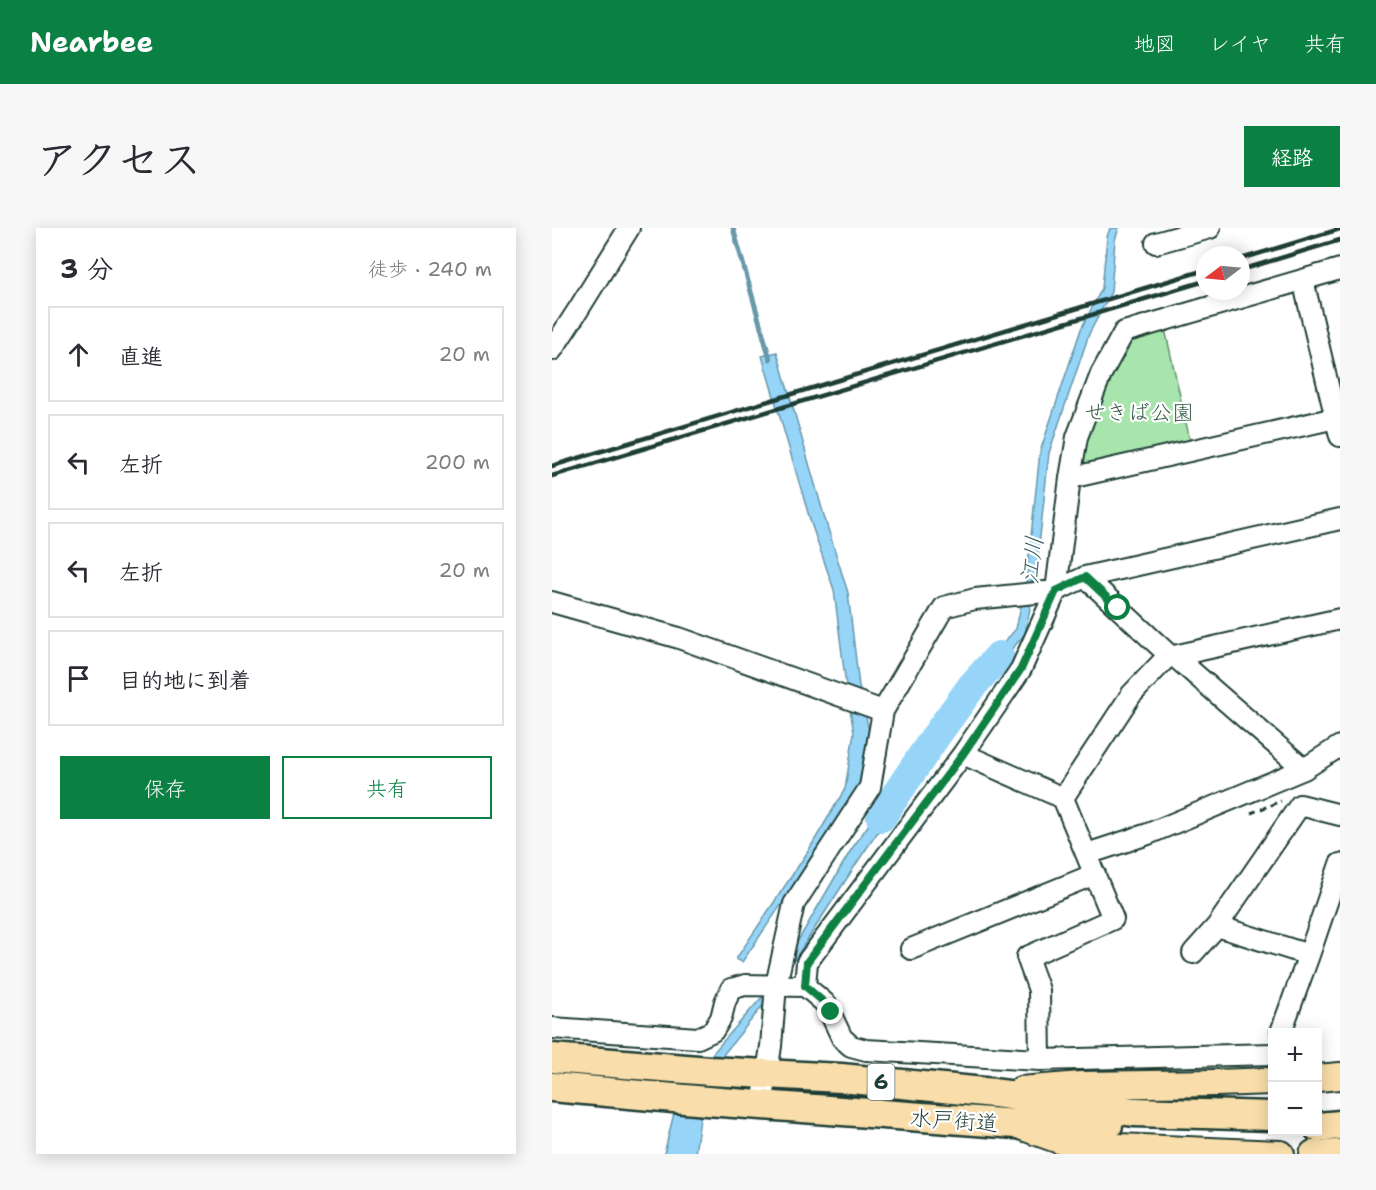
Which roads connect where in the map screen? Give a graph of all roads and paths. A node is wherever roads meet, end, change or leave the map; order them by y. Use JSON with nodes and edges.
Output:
{"nodes":[{"id":1,"x":629,"y":228,"type":"edge"},
{"id":2,"x":1210,"y":228,"type":"edge"},
{"id":3,"x":1156,"y":243,"type":"dead end"},
{"id":4,"x":1340,"y":268,"type":"edge"},
{"id":5,"x":1303,"y":280,"type":"junction"},
{"id":6,"x":552,"y":350,"type":"edge"},
{"id":7,"x":1339,"y":424,"type":"edge"},
{"id":8,"x":1070,"y":478,"type":"junction"},
{"id":9,"x":1340,"y":519,"type":"edge"},
{"id":10,"x":1085,"y":577,"type":"junction"},
{"id":11,"x":1056,"y":591,"type":"junction"},
{"id":12,"x":552,"y":602,"type":"edge"},
{"id":13,"x":1340,"y":619,"type":"edge"},
{"id":14,"x":1171,"y":655,"type":"junction"},
{"id":15,"x":883,"y":711,"type":"junction"},
{"id":16,"x":1339,"y":750,"type":"edge"},
{"id":17,"x":963,"y":754,"type":"junction"},
{"id":18,"x":1304,"y":769,"type":"junction"},
{"id":19,"x":1063,"y":798,"type":"junction"},
{"id":20,"x":1340,"y":815,"type":"edge"},
{"id":21,"x":1088,"y":854,"type":"junction"},
{"id":22,"x":1340,"y":864,"type":"edge"},
{"id":23,"x":1095,"y":874,"type":"junction"},
{"id":24,"x":1217,"y":926,"type":"junction"},
{"id":25,"x":911,"y":949,"type":"dead end"},
{"id":26,"x":1193,"y":953,"type":"dead end"},
{"id":27,"x":1310,"y":955,"type":"junction"},
{"id":28,"x":776,"y":985,"type":"junction"},
{"id":29,"x":805,"y":986,"type":"junction"},
{"id":30,"x":552,"y":1028,"type":"edge"},
{"id":31,"x":1283,"y":1028,"type":"edge"},
{"id":32,"x":1268,"y":1054,"type":"edge"},
{"id":33,"x":552,"y":1058,"type":"edge"},
{"id":34,"x":1040,"y":1060,"type":"junction"},
{"id":35,"x":767,"y":1074,"type":"junction"},
{"id":36,"x":1340,"y":1076,"type":"edge"},
{"id":37,"x":1322,"y":1078,"type":"edge"},
{"id":38,"x":1268,"y":1081,"type":"edge"},
{"id":39,"x":552,"y":1087,"type":"edge"},
{"id":40,"x":994,"y":1093,"type":"junction"},
{"id":41,"x":762,"y":1106,"type":"junction"},
{"id":42,"x":1340,"y":1115,"type":"edge"},
{"id":43,"x":1268,"y":1116,"type":"edge"},
{"id":44,"x":1322,"y":1116,"type":"edge"},
{"id":45,"x":1136,"y":1119,"type":"junction"},
{"id":46,"x":1016,"y":1125,"type":"junction"},
{"id":47,"x":1340,"y":1125,"type":"edge"},
{"id":48,"x":1322,"y":1127,"type":"edge"},
{"id":49,"x":1268,"y":1128,"type":"edge"},
{"id":50,"x":1340,"y":1153,"type":"edge"},
{"id":51,"x":1281,"y":1154,"type":"edge"},
{"id":52,"x":1313,"y":1154,"type":"edge"}],
"edges":[{"from":1,"to":6,"type":"street"},
{"from":2,"to":3,"type":"street"},
{"from":4,"to":5,"type":"street"},
{"from":5,"to":7,"type":"street"},
{"from":5,"to":8,"type":"street"},
{"from":7,"to":8,"type":"street"},
{"from":8,"to":11,"type":"street"},
{"from":9,"to":10,"type":"street"},
{"from":10,"to":11,"type":"street"},
{"from":10,"to":14,"type":"street"},
{"from":11,"to":15,"type":"street"},
{"from":11,"to":17,"type":"street"},
{"from":12,"to":15,"type":"street"},
{"from":13,"to":14,"type":"street"},
{"from":14,"to":18,"type":"street"},
{"from":14,"to":19,"type":"street"},
{"from":15,"to":28,"type":"street"},
{"from":16,"to":18,"type":"street"},
{"from":17,"to":19,"type":"street"},
{"from":17,"to":29,"type":"street"},
{"from":18,"to":21,"type":"street"},
{"from":19,"to":21,"type":"street"},
{"from":20,"to":24,"type":"street"},
{"from":21,"to":23,"type":"street"},
{"from":22,"to":27,"type":"street"},
{"from":23,"to":25,"type":"street"},
{"from":23,"to":34,"type":"street"},
{"from":24,"to":26,"type":"street"},
{"from":24,"to":27,"type":"street"},
{"from":27,"to":31,"type":"street"},
{"from":28,"to":29,"type":"street"},
{"from":28,"to":30,"type":"street"},
{"from":28,"to":35,"type":"street"},
{"from":29,"to":34,"type":"street"},
{"from":32,"to":34,"type":"street"},
{"from":33,"to":35,"type":"highway","name":"水戸街道","number":"6"},
{"from":35,"to":40,"type":"highway","name":"水戸街道","number":"6"},
{"from":35,"to":41,"type":"street"},
{"from":36,"to":37,"type":"main road"},
{"from":38,"to":40,"type":"main road","name":"水戸街道"},
{"from":39,"to":41,"type":"highway","name":"水戸街道","number":"6"},
{"from":40,"to":45,"type":"highway","number":"6"},
{"from":41,"to":46,"type":"highway","name":"水戸街道","number":"6"},
{"from":42,"to":44,"type":"highway"},
{"from":43,"to":45,"type":"highway","number":"6"},
{"from":45,"to":46,"type":"highway","number":"6"},
{"from":45,"to":49,"type":"highway","number":"6"},
{"from":46,"to":51,"type":"main road","name":"水戸街道"},
{"from":47,"to":48,"type":"highway"},
{"from":50,"to":52,"type":"main road"}]}
